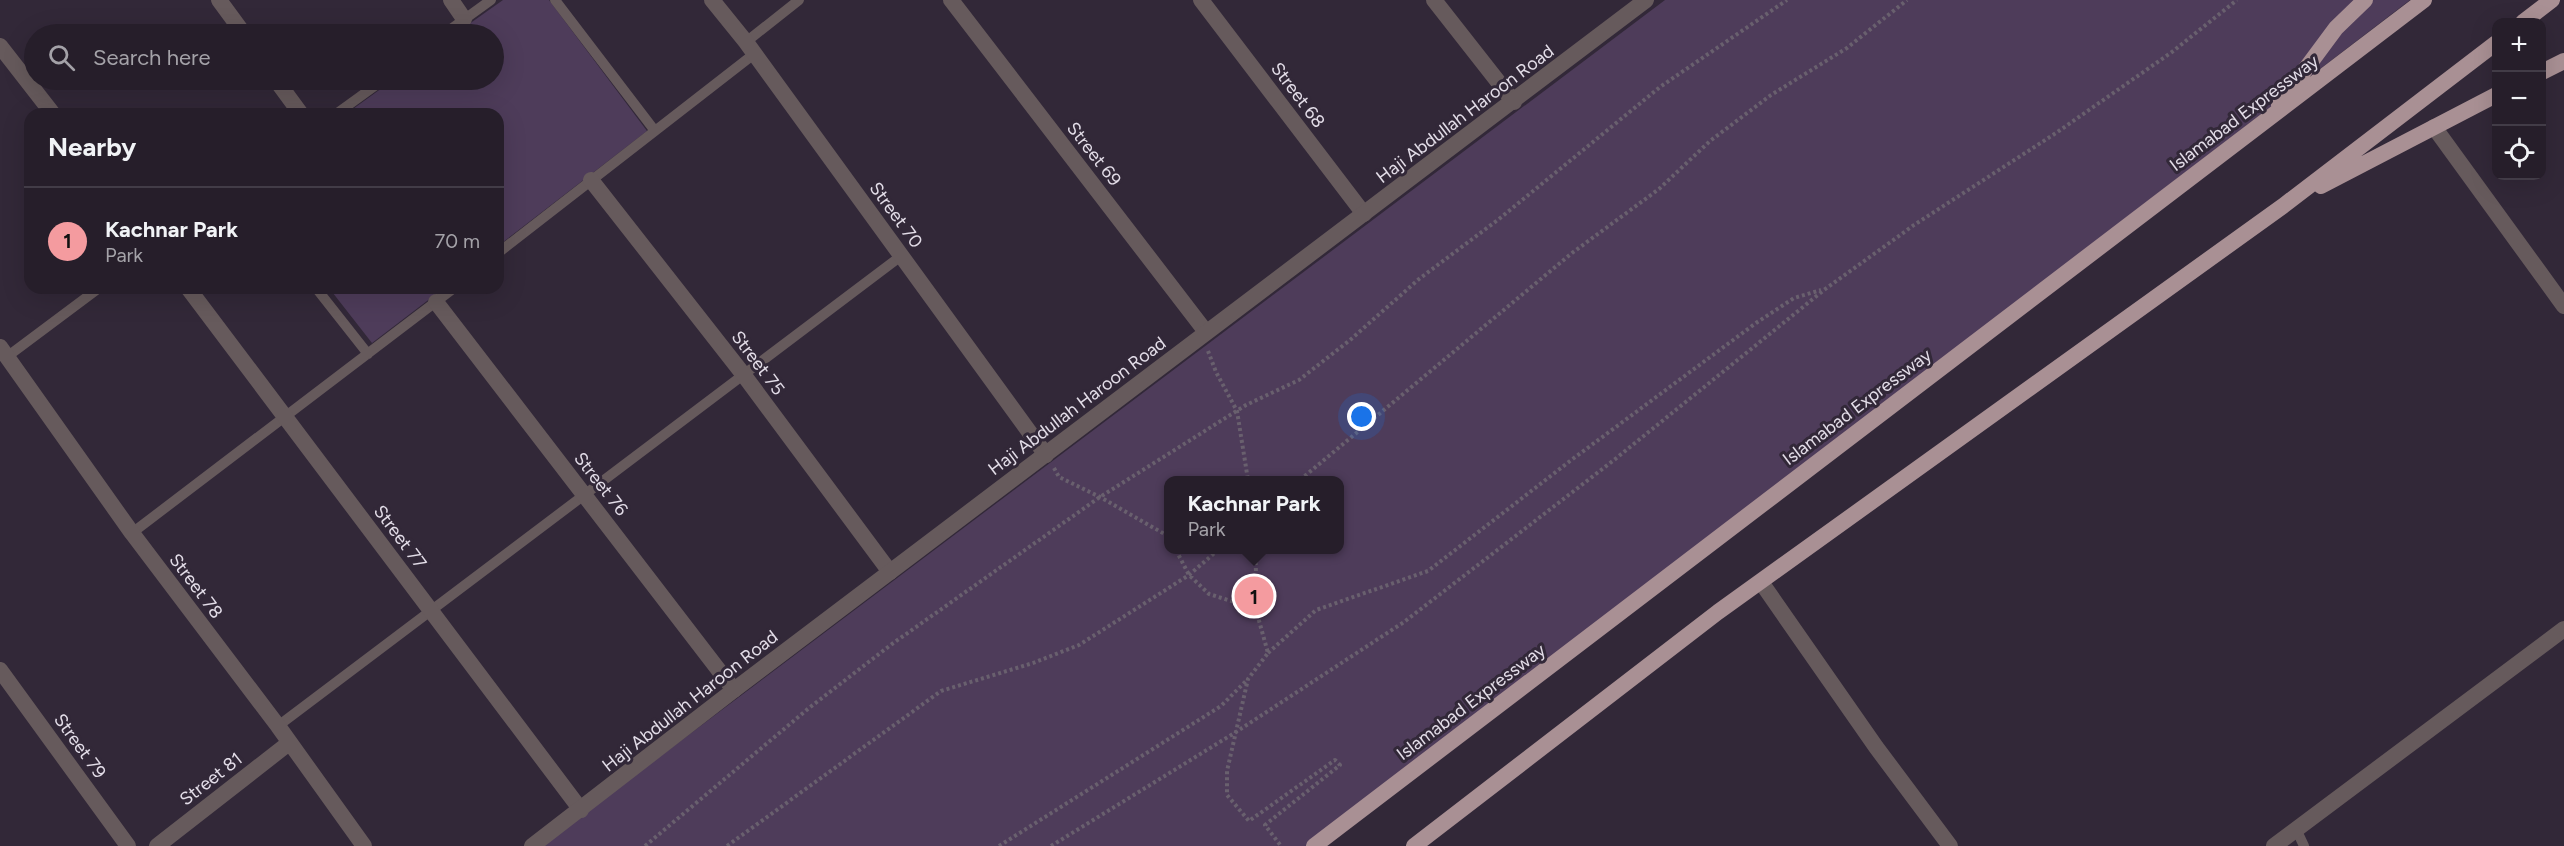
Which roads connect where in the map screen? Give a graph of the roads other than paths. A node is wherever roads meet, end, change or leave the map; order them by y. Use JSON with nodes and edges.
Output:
{"nodes":[{"id":1,"x":219,"y":0,"type":"edge"},
{"id":2,"x":451,"y":0,"type":"edge"},
{"id":3,"x":490,"y":0,"type":"edge"},
{"id":4,"x":555,"y":0,"type":"edge"},
{"id":5,"x":712,"y":0,"type":"edge"},
{"id":6,"x":799,"y":0,"type":"edge"},
{"id":7,"x":951,"y":0,"type":"edge"},
{"id":8,"x":1200,"y":0,"type":"edge"},
{"id":9,"x":1434,"y":0,"type":"edge"},
{"id":10,"x":1646,"y":0,"type":"edge"},
{"id":11,"x":2365,"y":0,"type":"edge"},
{"id":12,"x":2424,"y":0,"type":"edge"},
{"id":13,"x":2552,"y":0,"type":"edge"},
{"id":14,"x":2528,"y":18,"type":"edge"},
{"id":15,"x":464,"y":19,"type":"junction"},
{"id":16,"x":236,"y":24,"type":"edge"},
{"id":17,"x":457,"y":24,"type":"edge"},
{"id":18,"x":0,"y":46,"type":"edge"},
{"id":19,"x":2492,"y":46,"type":"edge"},
{"id":20,"x":750,"y":48,"type":"junction"},
{"id":21,"x":2564,"y":61,"type":"edge"},
{"id":22,"x":2546,"y":70,"type":"edge"},
{"id":23,"x":24,"y":77,"type":"edge"},
{"id":24,"x":34,"y":90,"type":"edge"},
{"id":25,"x":283,"y":90,"type":"edge"},
{"id":26,"x":369,"y":90,"type":"edge"},
{"id":27,"x":2492,"y":97,"type":"edge"},
{"id":28,"x":1514,"y":102,"type":"junction"},
{"id":29,"x":48,"y":108,"type":"edge"},
{"id":30,"x":296,"y":108,"type":"edge"},
{"id":31,"x":344,"y":108,"type":"edge"},
{"id":32,"x":2266,"y":122,"type":"junction"},
{"id":33,"x":2434,"y":128,"type":"junction"},
{"id":34,"x":655,"y":131,"type":"junction"},
{"id":35,"x":591,"y":180,"type":"junction"},
{"id":36,"x":2283,"y":206,"type":"junction"},
{"id":37,"x":1364,"y":214,"type":"junction"},
{"id":38,"x":504,"y":248,"type":"edge"},
{"id":39,"x":901,"y":256,"type":"junction"},
{"id":40,"x":90,"y":294,"type":"edge"},
{"id":41,"x":193,"y":294,"type":"edge"},
{"id":42,"x":321,"y":294,"type":"edge"},
{"id":43,"x":446,"y":294,"type":"edge"},
{"id":44,"x":436,"y":302,"type":"junction"},
{"id":45,"x":2564,"y":306,"type":"edge"},
{"id":46,"x":1204,"y":334,"type":"junction"},
{"id":47,"x":4,"y":352,"type":"edge"},
{"id":48,"x":368,"y":354,"type":"junction"},
{"id":49,"x":743,"y":374,"type":"junction"},
{"id":50,"x":286,"y":416,"type":"junction"},
{"id":51,"x":1046,"y":454,"type":"junction"},
{"id":52,"x":585,"y":495,"type":"junction"},
{"id":53,"x":132,"y":533,"type":"junction"},
{"id":54,"x":890,"y":572,"type":"junction"},
{"id":55,"x":1761,"y":582,"type":"junction"},
{"id":56,"x":432,"y":612,"type":"junction"},
{"id":57,"x":2564,"y":629,"type":"edge"},
{"id":58,"x":0,"y":670,"type":"edge"},
{"id":59,"x":734,"y":690,"type":"junction"},
{"id":60,"x":278,"y":726,"type":"junction"},
{"id":61,"x":289,"y":743,"type":"junction"},
{"id":62,"x":581,"y":810,"type":"junction"},
{"id":63,"x":2296,"y":829,"type":"junction"},
{"id":64,"x":128,"y":846,"type":"edge"},
{"id":65,"x":157,"y":846,"type":"edge"},
{"id":66,"x":364,"y":846,"type":"edge"},
{"id":67,"x":532,"y":846,"type":"edge"},
{"id":68,"x":1314,"y":846,"type":"edge"},
{"id":69,"x":1414,"y":846,"type":"edge"},
{"id":70,"x":1950,"y":846,"type":"edge"},
{"id":71,"x":2274,"y":846,"type":"edge"},
{"id":72,"x":2304,"y":846,"type":"edge"}],
"edges":[{"from":1,"to":16,"type":"street"},
{"from":2,"to":15,"type":"street"},
{"from":3,"to":15,"type":"lane"},
{"from":4,"to":34,"type":"lane"},
{"from":5,"to":20,"type":"street","name":"Street 70"},
{"from":6,"to":20,"type":"lane"},
{"from":7,"to":46,"type":"street","name":"Street 69"},
{"from":8,"to":37,"type":"street","name":"Street 68"},
{"from":9,"to":28,"type":"street"},
{"from":10,"to":28,"type":"street","name":"Haji Abdullah Haroon Road"},
{"from":11,"to":32,"type":"highway"},
{"from":12,"to":32,"type":"highway","name":"Islamabad Expressway"},
{"from":13,"to":14,"type":"highway"},
{"from":15,"to":17,"type":"lane"},
{"from":18,"to":23,"type":"street"},
{"from":19,"to":36,"type":"highway"},
{"from":20,"to":34,"type":"lane"},
{"from":20,"to":39,"type":"street","name":"Street 70"},
{"from":21,"to":22,"type":"highway"},
{"from":24,"to":29,"type":"street"},
{"from":25,"to":30,"type":"street"},
{"from":26,"to":31,"type":"lane"},
{"from":27,"to":33,"type":"highway"},
{"from":28,"to":37,"type":"street","name":"Haji Abdullah Haroon Road"},
{"from":32,"to":68,"type":"highway","name":"Islamabad Expressway"},
{"from":33,"to":36,"type":"highway"},
{"from":33,"to":45,"type":"street"},
{"from":34,"to":35,"type":"lane"},
{"from":35,"to":38,"type":"lane"},
{"from":35,"to":49,"type":"street","name":"Street 75"},
{"from":36,"to":55,"type":"highway"},
{"from":37,"to":46,"type":"street","name":"Haji Abdullah Haroon Road"},
{"from":39,"to":49,"type":"lane"},
{"from":39,"to":51,"type":"street","name":"Street 70"},
{"from":40,"to":47,"type":"lane"},
{"from":41,"to":50,"type":"street","name":"Street 77"},
{"from":42,"to":48,"type":"lane"},
{"from":43,"to":44,"type":"lane"},
{"from":44,"to":48,"type":"lane"},
{"from":44,"to":52,"type":"street","name":"Street 76"},
{"from":46,"to":51,"type":"street","name":"Haji Abdullah Haroon Road"},
{"from":47,"to":53,"type":"street","name":"Street 78"},
{"from":48,"to":50,"type":"lane"},
{"from":49,"to":52,"type":"lane"},
{"from":49,"to":54,"type":"street","name":"Street 75"},
{"from":50,"to":53,"type":"lane"},
{"from":50,"to":56,"type":"street","name":"Street 77"},
{"from":51,"to":54,"type":"street","name":"Haji Abdullah Haroon Road"},
{"from":52,"to":56,"type":"lane"},
{"from":52,"to":59,"type":"street","name":"Street 76"},
{"from":53,"to":60,"type":"street","name":"Street 78"},
{"from":54,"to":59,"type":"street","name":"Haji Abdullah Haroon Road"},
{"from":55,"to":69,"type":"highway"},
{"from":55,"to":70,"type":"street"},
{"from":56,"to":60,"type":"lane"},
{"from":56,"to":62,"type":"street","name":"Street 77"},
{"from":57,"to":63,"type":"street"},
{"from":58,"to":64,"type":"street","name":"Street 79"},
{"from":59,"to":62,"type":"street","name":"Haji Abdullah Haroon Road"},
{"from":60,"to":61,"type":"street","name":"Street 78"},
{"from":61,"to":65,"type":"street","name":"Street 81"},
{"from":61,"to":66,"type":"street","name":"Street 78"},
{"from":62,"to":67,"type":"street","name":"Haji Abdullah Haroon Road"},
{"from":63,"to":71,"type":"street"},
{"from":63,"to":72,"type":"lane"}]}
